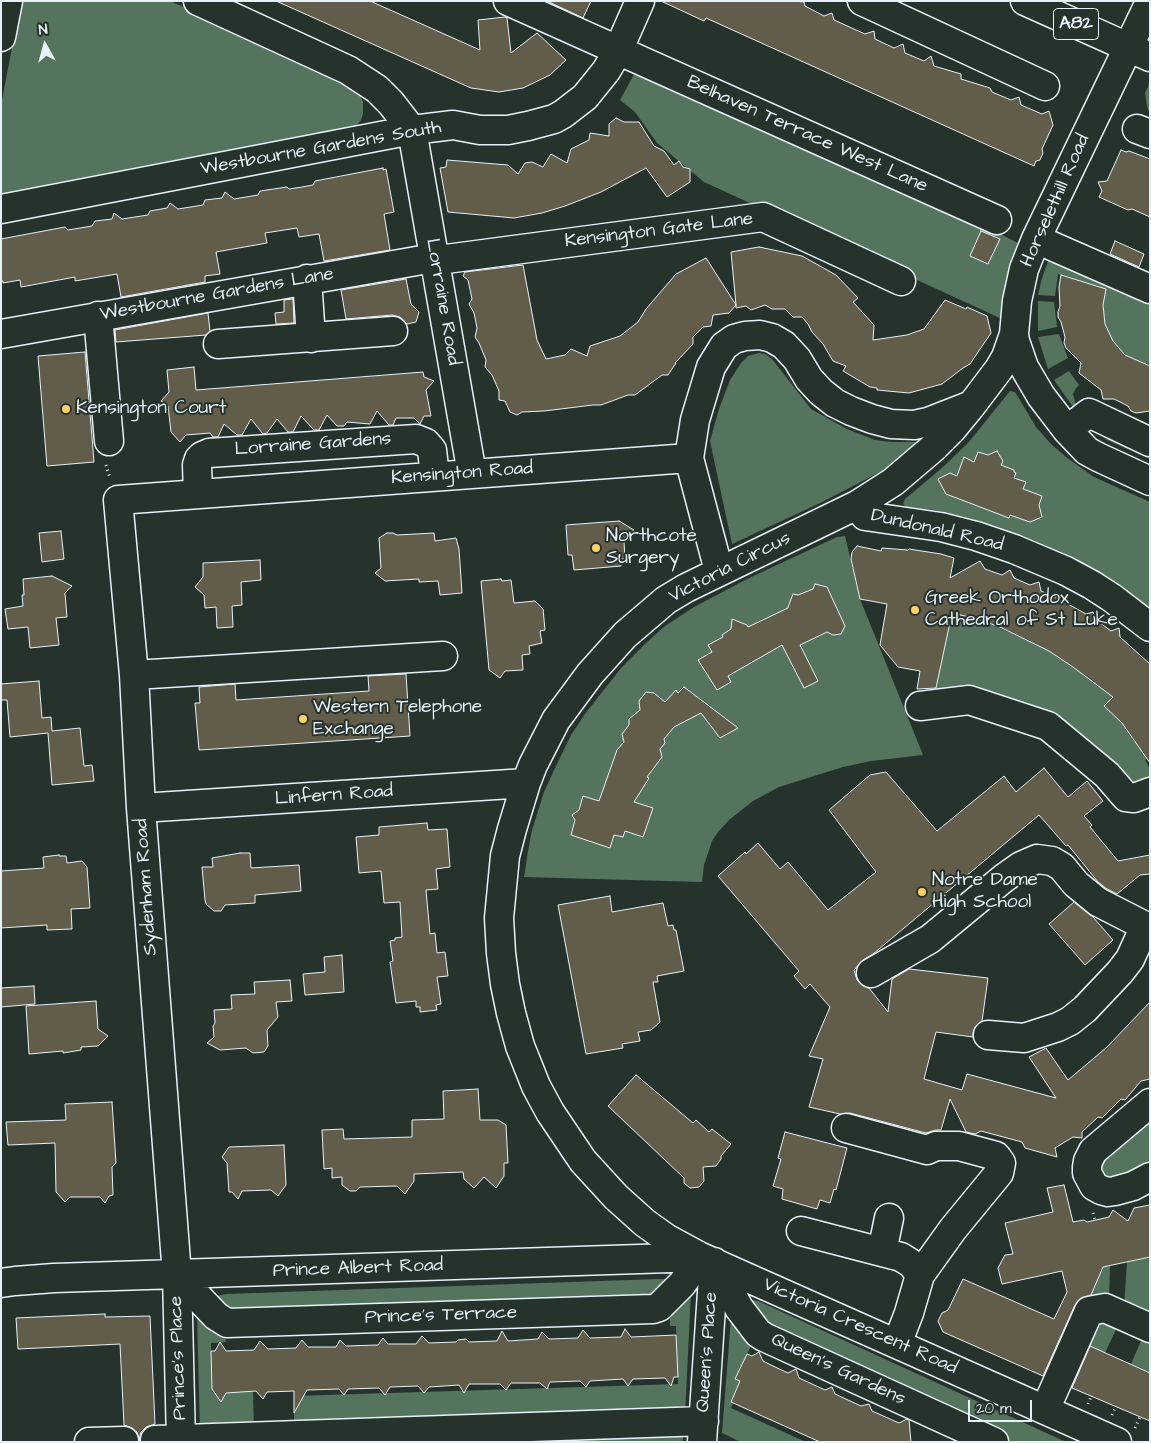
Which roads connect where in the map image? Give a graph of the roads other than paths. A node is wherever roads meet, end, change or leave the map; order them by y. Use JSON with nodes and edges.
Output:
{"nodes":[{"id":1,"x":8,"y":1,"type":"edge"},
{"id":2,"x":198,"y":1,"type":"edge"},
{"id":3,"x":508,"y":1,"type":"edge"},
{"id":4,"x":640,"y":1,"type":"edge"},
{"id":5,"x":862,"y":1,"type":"edge"},
{"id":6,"x":1025,"y":1,"type":"edge"},
{"id":7,"x":1150,"y":2,"type":"edge"},
{"id":8,"x":1,"y":37,"type":"edge"},
{"id":9,"x":618,"y":51,"type":"junction"},
{"id":10,"x":1138,"y":52,"type":"edge"},
{"id":11,"x":1046,"y":86,"type":"dead end"},
{"id":12,"x":412,"y":130,"type":"junction"},
{"id":13,"x":1,"y":209,"type":"edge"},
{"id":14,"x":997,"y":220,"type":"dead end"},
{"id":15,"x":1036,"y":238,"type":"junction"},
{"id":16,"x":434,"y":260,"type":"junction"},
{"id":17,"x":306,"y":279,"type":"junction"},
{"id":18,"x":901,"y":282,"type":"dead end"},
{"id":19,"x":1150,"y":290,"type":"edge"},
{"id":20,"x":98,"y":316,"type":"junction"},
{"id":21,"x":393,"y":331,"type":"dead end"},
{"id":22,"x":1,"y":334,"type":"edge"},
{"id":23,"x":1014,"y":334,"type":"junction"},
{"id":24,"x":311,"y":338,"type":"junction"},
{"id":25,"x":218,"y":344,"type":"dead end"},
{"id":26,"x":971,"y":406,"type":"junction"},
{"id":27,"x":1066,"y":430,"type":"junction"},
{"id":28,"x":109,"y":441,"type":"dead end"},
{"id":29,"x":1150,"y":442,"type":"edge"},
{"id":30,"x":690,"y":458,"type":"junction"},
{"id":31,"x":472,"y":474,"type":"junction"},
{"id":32,"x":435,"y":476,"type":"junction"},
{"id":33,"x":1150,"y":481,"type":"edge"},
{"id":34,"x":198,"y":493,"type":"junction"},
{"id":35,"x":118,"y":500,"type":"joint"},
{"id":36,"x":857,"y":506,"type":"junction"},
{"id":37,"x":719,"y":572,"type":"junction"},
{"id":38,"x":1150,"y":627,"type":"edge"},
{"id":39,"x":443,"y":656,"type":"dead end"},
{"id":40,"x":134,"y":675,"type":"junction"},
{"id":41,"x":920,"y":706,"type":"dead end"},
{"id":42,"x":526,"y":783,"type":"junction"},
{"id":43,"x":1150,"y":792,"type":"edge"},
{"id":44,"x":141,"y":808,"type":"junction"},
{"id":45,"x":1147,"y":926,"type":"edge"},
{"id":46,"x":871,"y":973,"type":"dead end"},
{"id":47,"x":988,"y":1035,"type":"dead end"},
{"id":48,"x":1150,"y":1103,"type":"edge"},
{"id":49,"x":846,"y":1128,"type":"dead end"},
{"id":50,"x":1150,"y":1178,"type":"edge"},
{"id":51,"x":889,"y":1218,"type":"dead end"},
{"id":52,"x":801,"y":1231,"type":"dead end"},
{"id":53,"x":882,"y":1252,"type":"junction"},
{"id":54,"x":707,"y":1260,"type":"junction"},
{"id":55,"x":176,"y":1275,"type":"junction"},
{"id":56,"x":920,"y":1275,"type":"junction"},
{"id":57,"x":1,"y":1284,"type":"edge"},
{"id":58,"x":1150,"y":1328,"type":"edge"},
{"id":59,"x":897,"y":1344,"type":"junction"},
{"id":60,"x":1045,"y":1410,"type":"junction"},
{"id":61,"x":707,"y":1435,"type":"edge"},
{"id":62,"x":1091,"y":1436,"type":"edge"},
{"id":63,"x":1125,"y":1436,"type":"edge"},
{"id":64,"x":172,"y":1440,"type":"edge"},
{"id":65,"x":124,"y":1441,"type":"edge"},
{"id":66,"x":89,"y":1442,"type":"edge"},
{"id":67,"x":994,"y":1442,"type":"edge"}],
"edges":[{"from":1,"to":8,"type":"street"},
{"from":2,"to":12,"type":"street"},
{"from":3,"to":9,"type":"street","name":"Belhaven Terrace West Lane"},
{"from":4,"to":9,"type":"street","name":"Westbourne Gardens South"},
{"from":5,"to":11,"type":"street"},
{"from":6,"to":10,"type":"street","number":"A82"},
{"from":7,"to":10,"type":"street","name":"Horselethill Road"},
{"from":9,"to":12,"type":"street","name":"Westbourne Gardens South"},
{"from":9,"to":14,"type":"street","name":"Belhaven Terrace West Lane"},
{"from":10,"to":15,"type":"street","name":"Horselethill Road"},
{"from":12,"to":13,"type":"street","name":"Westbourne Gardens South"},
{"from":12,"to":16,"type":"street","name":"Lorraine Road"},
{"from":15,"to":19,"type":"street"},
{"from":15,"to":23,"type":"street","name":"Horselethill Road"},
{"from":16,"to":17,"type":"street","name":"Westbourne Gardens Lane"},
{"from":16,"to":18,"type":"street","name":"Kensington Gate Lane"},
{"from":16,"to":31,"type":"street","name":"Lorraine Road"},
{"from":17,"to":20,"type":"street","name":"Westbourne Gardens Lane"},
{"from":17,"to":24,"type":"street"},
{"from":20,"to":22,"type":"street","name":"Westbourne Gardens Lane"},
{"from":20,"to":28,"type":"street"},
{"from":21,"to":24,"type":"street"},
{"from":23,"to":26,"type":"street","name":"Victoria Circus"},
{"from":23,"to":27,"type":"street","name":"Horselethill Road"},
{"from":24,"to":25,"type":"street"},
{"from":26,"to":30,"type":"street"},
{"from":26,"to":36,"type":"street","name":"Victoria Circus"},
{"from":27,"to":29,"type":"street"},
{"from":27,"to":33,"type":"street","name":"Horselethill Road"},
{"from":30,"to":31,"type":"street","name":"Kensington Road"},
{"from":30,"to":37,"type":"street"},
{"from":31,"to":32,"type":"street","name":"Kensington Road"},
{"from":32,"to":34,"type":"street","name":"Kensington Road"},
{"from":32,"to":34,"type":"street","name":"Lorraine Gardens"},
{"from":34,"to":35,"type":"street","name":"Kensington Road"},
{"from":35,"to":40,"type":"street","name":"Sydenham Road"},
{"from":36,"to":37,"type":"street","name":"Victoria Circus"},
{"from":36,"to":38,"type":"street","name":"Dundonald Road"},
{"from":37,"to":42,"type":"street","name":"Victoria Circus"},
{"from":39,"to":40,"type":"street"},
{"from":40,"to":44,"type":"street","name":"Sydenham Road"},
{"from":41,"to":43,"type":"street"},
{"from":42,"to":44,"type":"street","name":"Linfern Road"},
{"from":42,"to":54,"type":"street","name":"Victoria Circus"},
{"from":44,"to":55,"type":"street","name":"Sydenham Road"},
{"from":45,"to":46,"type":"street"},
{"from":45,"to":47,"type":"street"},
{"from":48,"to":50,"type":"street"},
{"from":49,"to":56,"type":"street"},
{"from":51,"to":53,"type":"street"},
{"from":52,"to":53,"type":"street"},
{"from":53,"to":56,"type":"street"},
{"from":54,"to":55,"type":"street","name":"Prince Albert Road"},
{"from":54,"to":55,"type":"street","name":"Prince's Terrace"},
{"from":54,"to":59,"type":"street","name":"Victoria Crescent Road"},
{"from":54,"to":61,"type":"street","name":"Queen's Place"},
{"from":54,"to":67,"type":"street","name":"Queen's Gardens"},
{"from":55,"to":57,"type":"street","name":"Prince Albert Road"},
{"from":55,"to":64,"type":"street","name":"Prince's Place"},
{"from":56,"to":59,"type":"street"},
{"from":58,"to":60,"type":"street"},
{"from":59,"to":60,"type":"street","name":"Victoria Crescent Road"},
{"from":60,"to":62,"type":"street","name":"Victoria Crescent Road"},
{"from":61,"to":64,"type":"street"},
{"from":62,"to":63,"type":"street","name":"Victoria Crescent Road"},
{"from":65,"to":66,"type":"street"}]}
